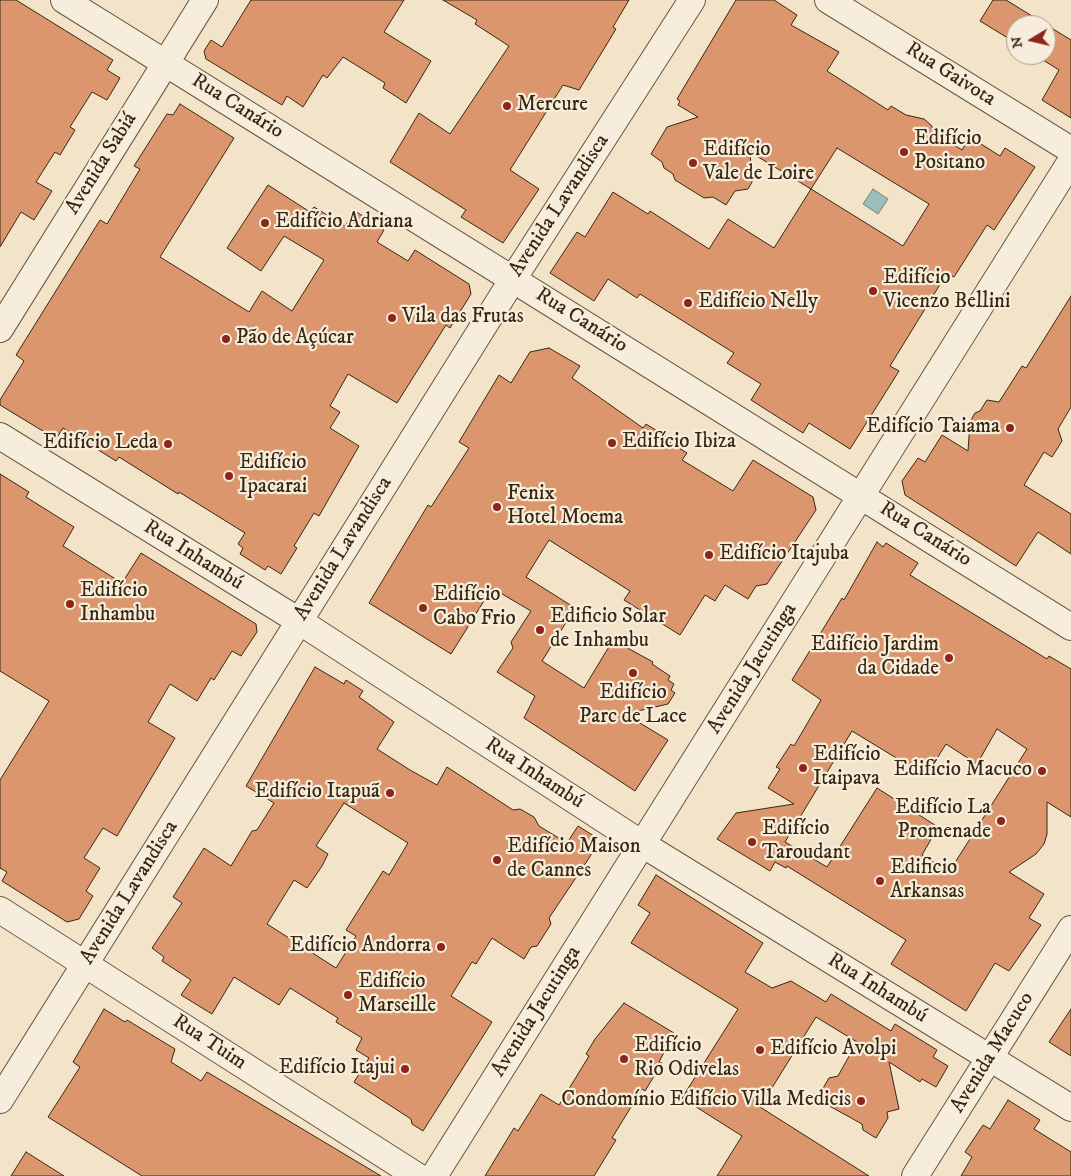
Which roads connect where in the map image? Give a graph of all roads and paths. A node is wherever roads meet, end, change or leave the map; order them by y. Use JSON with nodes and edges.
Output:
{"nodes":[{"id":1,"x":64,"y":0,"type":"edge"},
{"id":2,"x":205,"y":0,"type":"edge"},
{"id":3,"x":692,"y":0,"type":"edge"},
{"id":4,"x":828,"y":0,"type":"edge"},
{"id":5,"x":165,"y":63,"type":"junction"},
{"id":6,"x":1071,"y":150,"type":"edge"},
{"id":7,"x":1071,"y":161,"type":"edge"},
{"id":8,"x":513,"y":279,"type":"junction"},
{"id":9,"x":0,"y":329,"type":"edge"},
{"id":10,"x":0,"y":436,"type":"edge"},
{"id":11,"x":862,"y":495,"type":"junction"},
{"id":12,"x":299,"y":621,"type":"junction"},
{"id":13,"x":1071,"y":627,"type":"edge"},
{"id":14,"x":642,"y":844,"type":"junction"},
{"id":15,"x":0,"y":910,"type":"edge"},
{"id":16,"x":1071,"y":929,"type":"edge"},
{"id":17,"x":85,"y":964,"type":"junction"},
{"id":18,"x":990,"y":1058,"type":"junction"},
{"id":19,"x":0,"y":1100,"type":"edge"},
{"id":20,"x":1071,"y":1108,"type":"edge"},
{"id":21,"x":417,"y":1176,"type":"edge"},
{"id":22,"x":434,"y":1176,"type":"edge"},
{"id":23,"x":915,"y":1176,"type":"edge"}],
"edges":[{"from":1,"to":5,"type":"street","name":"Rua Canário"},
{"from":2,"to":5,"type":"street","name":"Avenida Sabiá"},
{"from":3,"to":8,"type":"street","name":"Avenida Lavandisca"},
{"from":4,"to":6,"type":"street","name":"Rua Gaivota"},
{"from":5,"to":8,"type":"street","name":"Rua Canário"},
{"from":5,"to":9,"type":"street","name":"Avenida Sabiá"},
{"from":7,"to":11,"type":"street","name":"Avenida Jacutinga"},
{"from":8,"to":11,"type":"street","name":"Rua Canário"},
{"from":8,"to":12,"type":"street","name":"Avenida Lavandisca"},
{"from":10,"to":12,"type":"street","name":"Rua Inhambú"},
{"from":11,"to":13,"type":"street","name":"Rua Canário"},
{"from":11,"to":14,"type":"street","name":"Avenida Jacutinga"},
{"from":12,"to":14,"type":"street","name":"Rua Inhambú"},
{"from":12,"to":17,"type":"street","name":"Avenida Lavandisca"},
{"from":14,"to":18,"type":"street","name":"Rua Inhambú"},
{"from":14,"to":22,"type":"street","name":"Avenida Jacutinga"},
{"from":15,"to":17,"type":"street","name":"Rua Tuim"},
{"from":16,"to":18,"type":"street","name":"Avenida Macuco"},
{"from":17,"to":19,"type":"street","name":"Avenida Lavandisca"},
{"from":17,"to":21,"type":"street","name":"Rua Tuim"},
{"from":18,"to":20,"type":"street","name":"Rua Inhambú"},
{"from":18,"to":23,"type":"street","name":"Avenida Macuco"}]}
